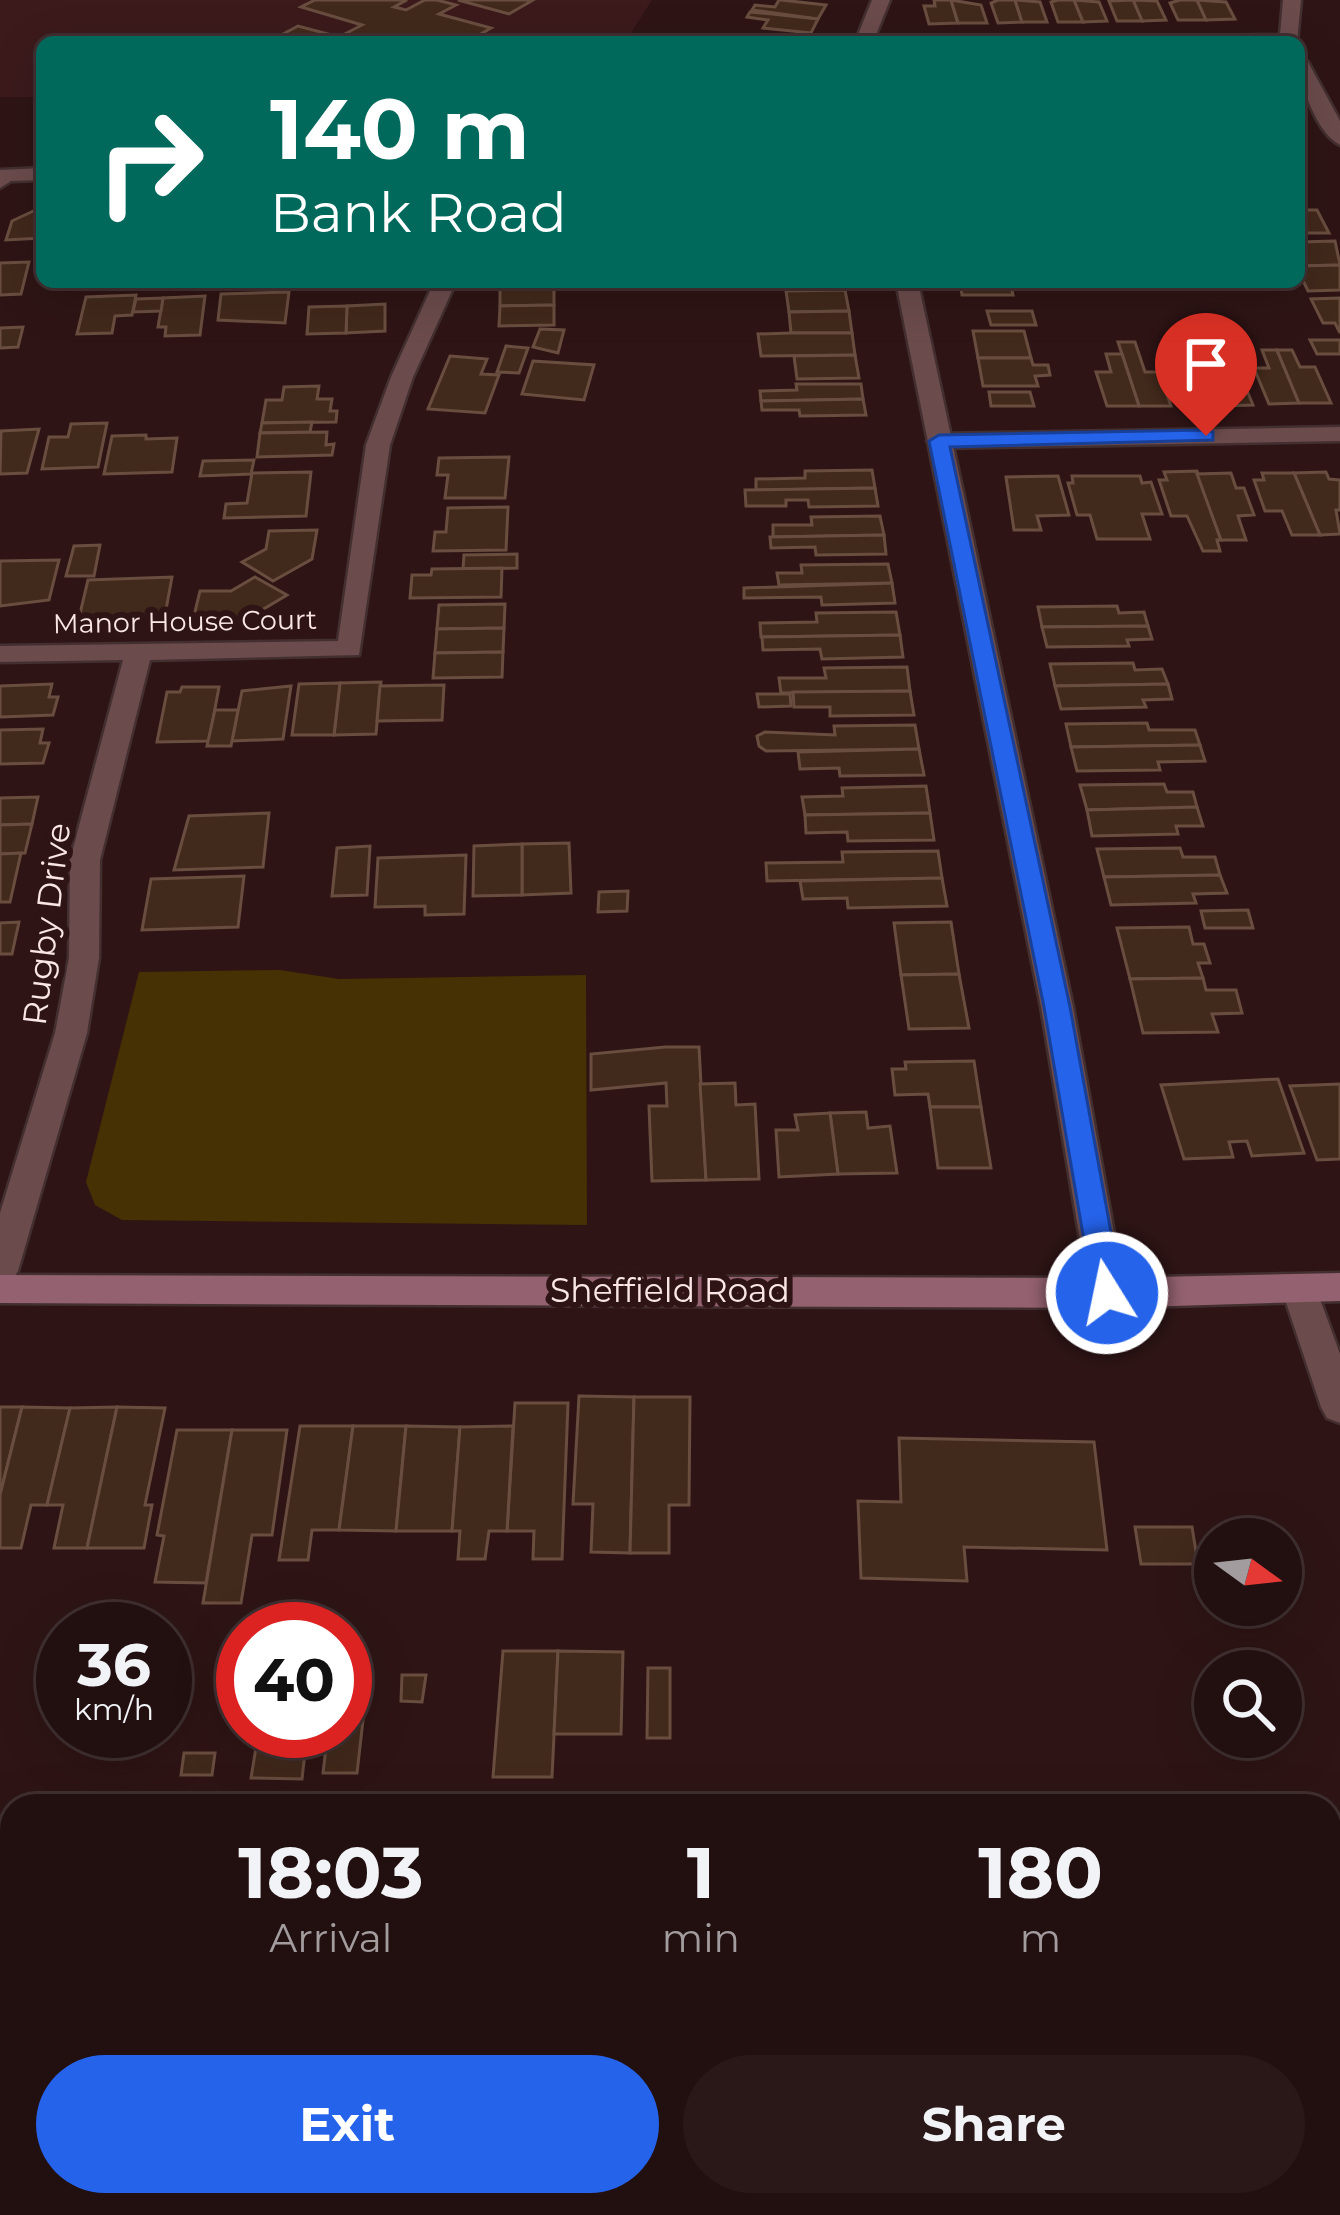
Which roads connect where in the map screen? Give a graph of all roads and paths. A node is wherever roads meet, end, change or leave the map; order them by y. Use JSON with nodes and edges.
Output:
{"nodes":[{"id":1,"x":881,"y":0,"type":"edge"},
{"id":2,"x":1292,"y":0,"type":"edge"},
{"id":3,"x":866,"y":36,"type":"edge"},
{"id":4,"x":1288,"y":36,"type":"edge"},
{"id":5,"x":1305,"y":73,"type":"edge"},
{"id":6,"x":1340,"y":139,"type":"edge"},
{"id":7,"x":36,"y":174,"type":"edge"},
{"id":8,"x":0,"y":182,"type":"edge"},
{"id":9,"x":443,"y":288,"type":"edge"},
{"id":10,"x":909,"y":288,"type":"edge"},
{"id":11,"x":1340,"y":434,"type":"edge"},
{"id":12,"x":939,"y":441,"type":"junction"},
{"id":13,"x":138,"y":653,"type":"junction"},
{"id":14,"x":0,"y":654,"type":"edge"},
{"id":15,"x":0,"y":1271,"type":"edge"},
{"id":16,"x":1340,"y":1287,"type":"edge"},
{"id":17,"x":0,"y":1289,"type":"edge"},
{"id":18,"x":1300,"y":1290,"type":"junction"},
{"id":19,"x":1107,"y":1293,"type":"junction"},
{"id":20,"x":1340,"y":1407,"type":"edge"}],
"edges":[{"from":1,"to":3,"type":"street"},
{"from":2,"to":4,"type":"street"},
{"from":5,"to":6,"type":"street"},
{"from":7,"to":8,"type":"street"},
{"from":9,"to":13,"type":"street","name":"Manor House Court"},
{"from":10,"to":12,"type":"street"},
{"from":11,"to":12,"type":"street"},
{"from":12,"to":19,"type":"street"},
{"from":13,"to":14,"type":"street","name":"Manor House Court"},
{"from":13,"to":15,"type":"street","name":"Rugby Drive"},
{"from":16,"to":18,"type":"main road","name":"Sheffield Road"},
{"from":17,"to":19,"type":"main road","name":"Sheffield Road"},
{"from":18,"to":19,"type":"main road","name":"Sheffield Road"},
{"from":18,"to":20,"type":"street"}]}
